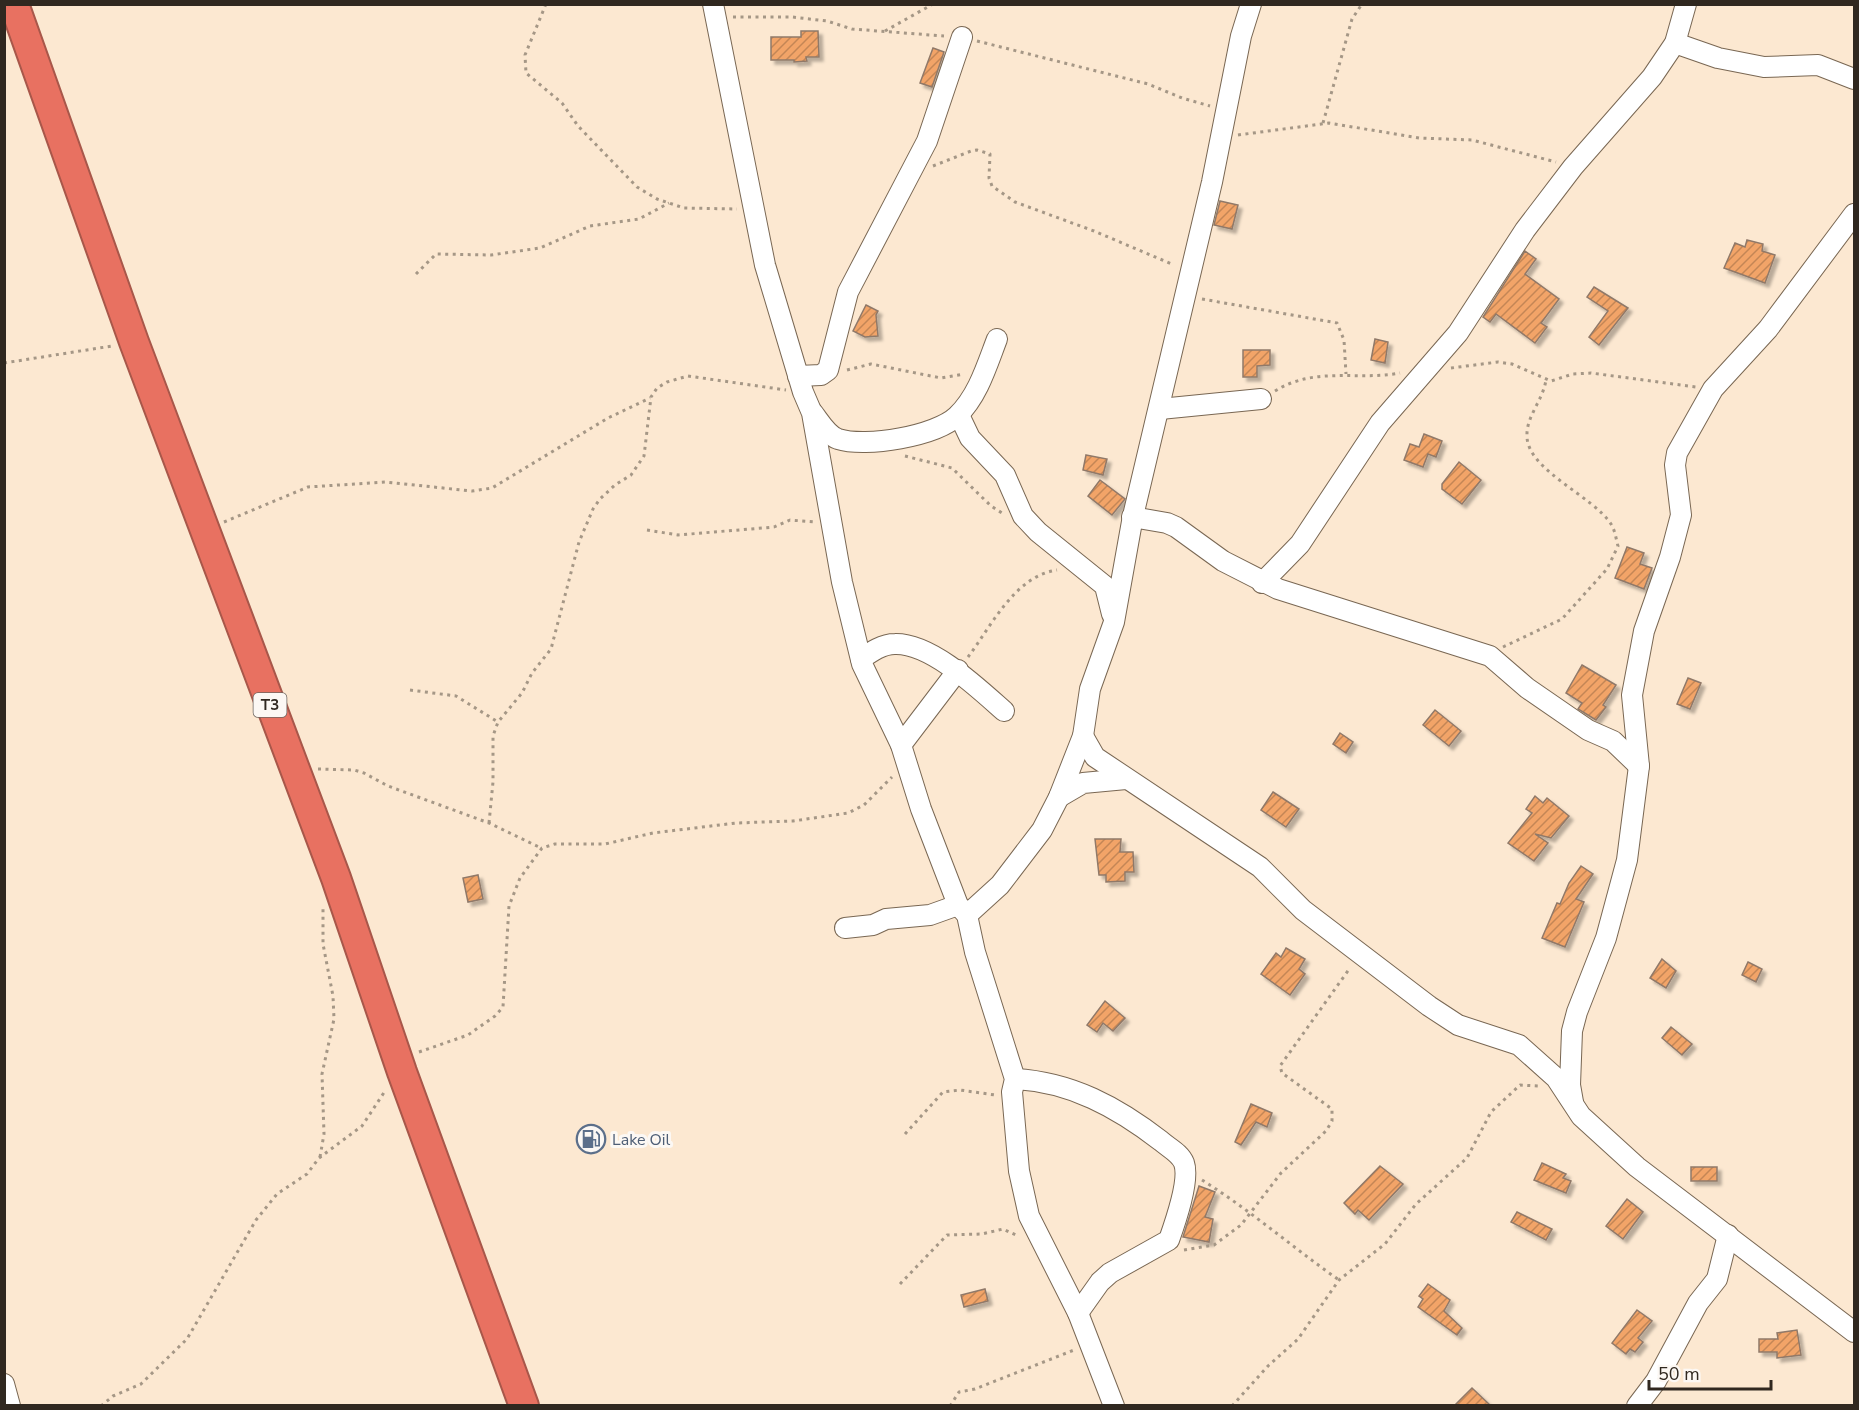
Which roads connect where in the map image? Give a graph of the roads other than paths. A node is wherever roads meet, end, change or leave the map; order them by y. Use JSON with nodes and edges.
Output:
{"nodes":[{"id":1,"x":14,"y":4,"type":"edge"},
{"id":2,"x":713,"y":4,"type":"edge"},
{"id":3,"x":1251,"y":4,"type":"edge"},
{"id":4,"x":1686,"y":4,"type":"edge"},
{"id":5,"x":962,"y":37,"type":"dead end"},
{"id":6,"x":1675,"y":43,"type":"junction"},
{"id":7,"x":1854,"y":79,"type":"edge"},
{"id":8,"x":1854,"y":214,"type":"edge"},
{"id":9,"x":998,"y":339,"type":"dead end"},
{"id":10,"x":800,"y":384,"type":"junction"},
{"id":11,"x":1261,"y":399,"type":"road end"},
{"id":12,"x":1160,"y":409,"type":"junction"},
{"id":13,"x":812,"y":413,"type":"junction"},
{"id":14,"x":959,"y":415,"type":"junction"},
{"id":15,"x":1132,"y":517,"type":"junction"},
{"id":16,"x":1262,"y":583,"type":"junction"},
{"id":17,"x":1114,"y":622,"type":"junction"},
{"id":18,"x":861,"y":659,"type":"junction"},
{"id":19,"x":958,"y":670,"type":"junction"},
{"id":20,"x":1004,"y":711,"type":"dead end"},
{"id":21,"x":1083,"y":736,"type":"junction"},
{"id":22,"x":903,"y":753,"type":"junction"},
{"id":23,"x":1639,"y":766,"type":"junction"},
{"id":24,"x":1126,"y":779,"type":"junction"},
{"id":25,"x":1059,"y":797,"type":"junction"},
{"id":26,"x":963,"y":910,"type":"junction"},
{"id":27,"x":845,"y":928,"type":"dead end"},
{"id":28,"x":1013,"y":1085,"type":"junction"},
{"id":29,"x":1568,"y":1096,"type":"junction"},
{"id":30,"x":1728,"y":1235,"type":"junction"},
{"id":31,"x":1078,"y":1313,"type":"junction"},
{"id":32,"x":1854,"y":1332,"type":"edge"},
{"id":33,"x":4,"y":1384,"type":"edge"},
{"id":34,"x":10,"y":1406,"type":"edge"},
{"id":35,"x":524,"y":1406,"type":"edge"},
{"id":36,"x":1114,"y":1406,"type":"edge"},
{"id":37,"x":1637,"y":1406,"type":"edge"}],
"edges":[{"from":1,"to":35,"type":"highway","number":"T3"},
{"from":2,"to":10,"type":"street"},
{"from":3,"to":12,"type":"street"},
{"from":4,"to":6,"type":"street"},
{"from":5,"to":10,"type":"street"},
{"from":6,"to":7,"type":"street"},
{"from":6,"to":16,"type":"street"},
{"from":8,"to":23,"type":"street"},
{"from":9,"to":14,"type":"street"},
{"from":10,"to":13,"type":"street"},
{"from":11,"to":12,"type":"street"},
{"from":12,"to":15,"type":"street"},
{"from":13,"to":14,"type":"street"},
{"from":13,"to":18,"type":"street"},
{"from":14,"to":17,"type":"street"},
{"from":15,"to":16,"type":"street"},
{"from":15,"to":17,"type":"street"},
{"from":16,"to":23,"type":"street"},
{"from":17,"to":21,"type":"street"},
{"from":18,"to":19,"type":"street"},
{"from":18,"to":22,"type":"street"},
{"from":19,"to":20,"type":"street"},
{"from":19,"to":22,"type":"street"},
{"from":21,"to":24,"type":"street"},
{"from":21,"to":25,"type":"street"},
{"from":22,"to":26,"type":"street"},
{"from":23,"to":29,"type":"street"},
{"from":24,"to":25,"type":"street"},
{"from":24,"to":29,"type":"street"},
{"from":25,"to":26,"type":"street"},
{"from":26,"to":27,"type":"street"},
{"from":26,"to":28,"type":"street"},
{"from":28,"to":31,"type":"street"},
{"from":28,"to":31,"type":"street"},
{"from":29,"to":30,"type":"street"},
{"from":30,"to":32,"type":"street"},
{"from":30,"to":37,"type":"street"},
{"from":31,"to":36,"type":"street"},
{"from":33,"to":34,"type":"street"}]}
